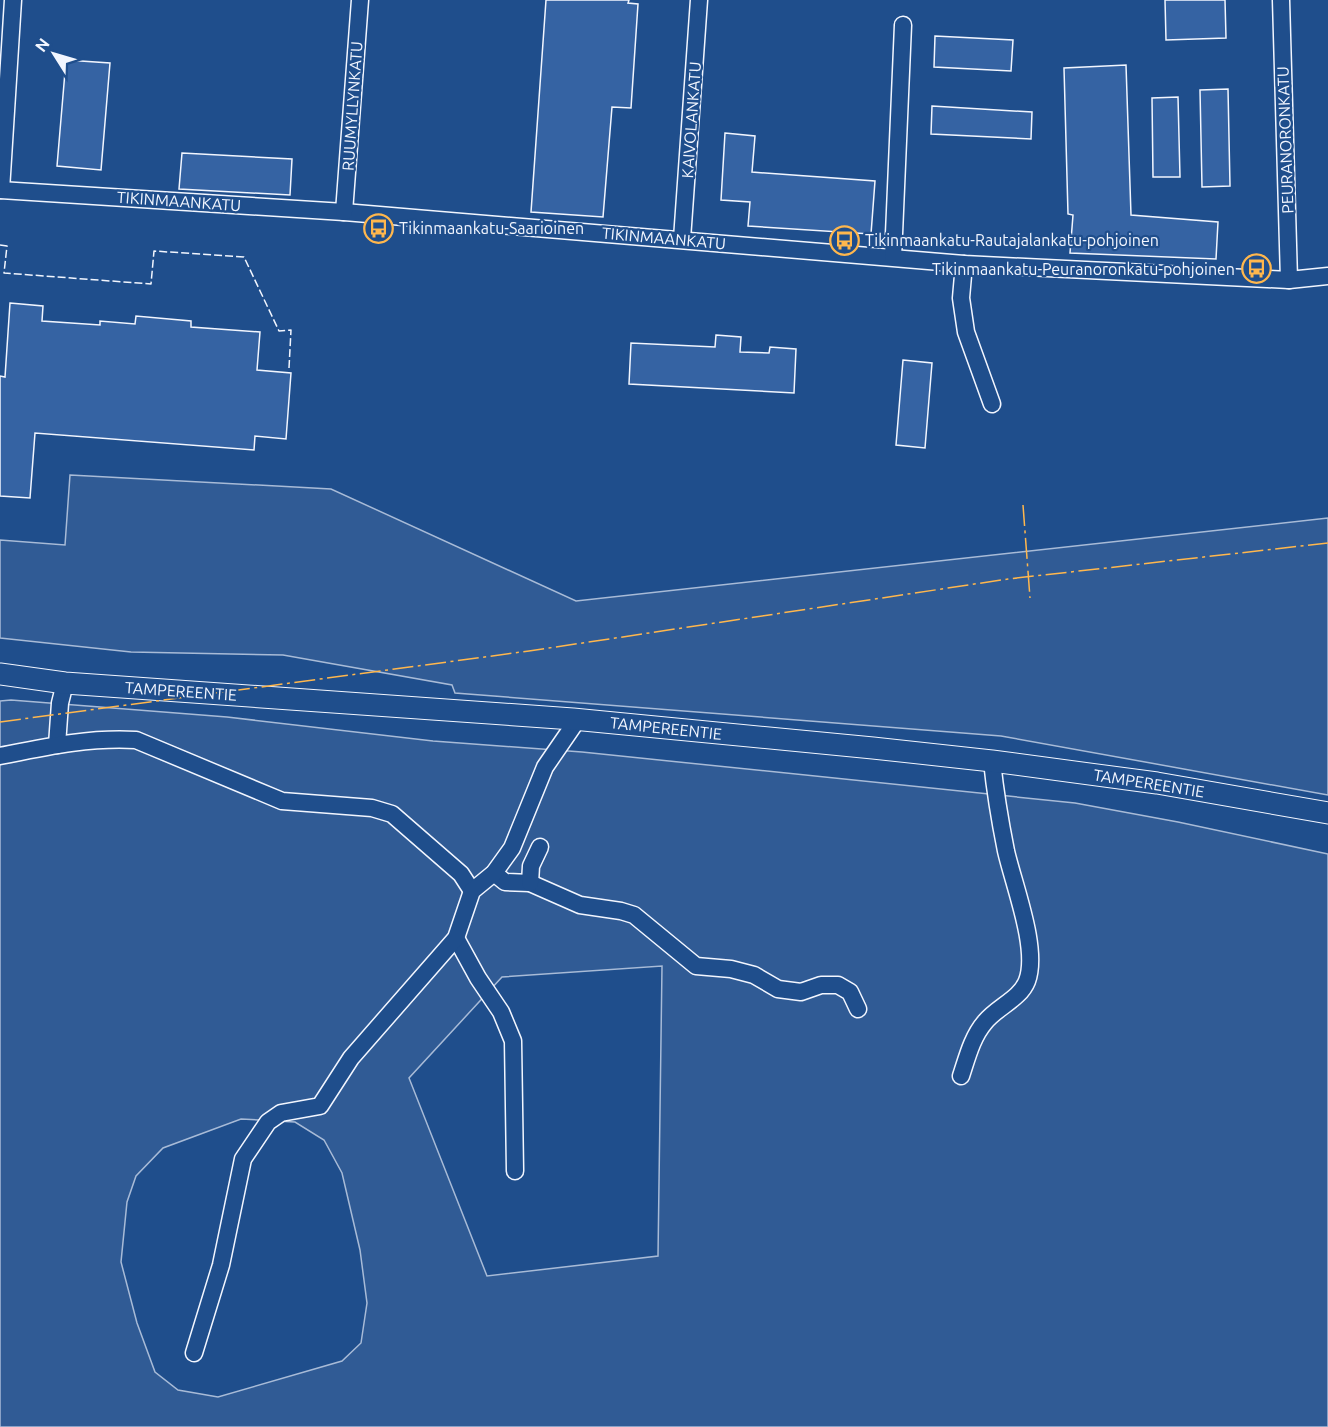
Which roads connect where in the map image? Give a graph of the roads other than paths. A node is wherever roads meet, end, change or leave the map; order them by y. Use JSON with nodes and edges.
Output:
{"nodes":[{"id":1,"x":13,"y":0,"type":"edge"},
{"id":2,"x":360,"y":0,"type":"edge"},
{"id":3,"x":699,"y":0,"type":"edge"},
{"id":4,"x":1281,"y":0,"type":"edge"},
{"id":5,"x":903,"y":25,"type":"dead end"},
{"id":6,"x":0,"y":190,"type":"edge"},
{"id":7,"x":344,"y":212,"type":"junction"},
{"id":8,"x":682,"y":239,"type":"junction"},
{"id":9,"x":893,"y":257,"type":"junction"},
{"id":10,"x":964,"y":264,"type":"junction"},
{"id":11,"x":1328,"y":276,"type":"edge"},
{"id":12,"x":1289,"y":280,"type":"junction"},
{"id":13,"x":992,"y":404,"type":"dead end"},
{"id":14,"x":0,"y":674,"type":"edge"},
{"id":15,"x":65,"y":683,"type":"junction"},
{"id":16,"x":578,"y":719,"type":"junction"},
{"id":17,"x":57,"y":745,"type":"junction"},
{"id":18,"x":0,"y":756,"type":"edge"},
{"id":19,"x":992,"y":760,"type":"junction"},
{"id":20,"x":1328,"y":813,"type":"edge"},
{"id":21,"x":540,"y":848,"type":"dead end"},
{"id":22,"x":494,"y":873,"type":"junction"},
{"id":23,"x":530,"y":884,"type":"junction"},
{"id":24,"x":472,"y":891,"type":"junction"},
{"id":25,"x":456,"y":938,"type":"junction"},
{"id":26,"x":858,"y":1009,"type":"dead end"},
{"id":27,"x":961,"y":1076,"type":"dead end"},
{"id":28,"x":515,"y":1172,"type":"dead end"},
{"id":29,"x":194,"y":1353,"type":"dead end"}],
"edges":[{"from":1,"to":6,"type":"street"},
{"from":2,"to":7,"type":"street","name":"RUUMYLLYNKATU"},
{"from":3,"to":8,"type":"street","name":"KAIVOLANKATU"},
{"from":4,"to":12,"type":"street","name":"PEURANORONKATU"},
{"from":5,"to":9,"type":"street"},
{"from":6,"to":7,"type":"street","name":"TIKINMAANKATU"},
{"from":7,"to":8,"type":"street","name":"TIKINMAANKATU"},
{"from":8,"to":9,"type":"street","name":"TIKINMAANKATU"},
{"from":9,"to":10,"type":"street","name":"TIKINMAANKATU"},
{"from":10,"to":12,"type":"street","name":"TIKINMAANKATU"},
{"from":10,"to":13,"type":"street"},
{"from":11,"to":12,"type":"street","name":"TIKINMAANKATU"},
{"from":14,"to":15,"type":"main road","name":"TAMPEREENTIE"},
{"from":15,"to":16,"type":"main road","name":"TAMPEREENTIE"},
{"from":15,"to":17,"type":"street"},
{"from":16,"to":19,"type":"main road","name":"TAMPEREENTIE"},
{"from":16,"to":22,"type":"street"},
{"from":17,"to":18,"type":"street"},
{"from":17,"to":24,"type":"street"},
{"from":19,"to":20,"type":"main road","name":"TAMPEREENTIE"},
{"from":19,"to":27,"type":"street"},
{"from":21,"to":23,"type":"street"},
{"from":22,"to":23,"type":"street"},
{"from":22,"to":24,"type":"street"},
{"from":23,"to":26,"type":"street"},
{"from":24,"to":25,"type":"street"},
{"from":25,"to":28,"type":"street"},
{"from":25,"to":29,"type":"street"}]}
